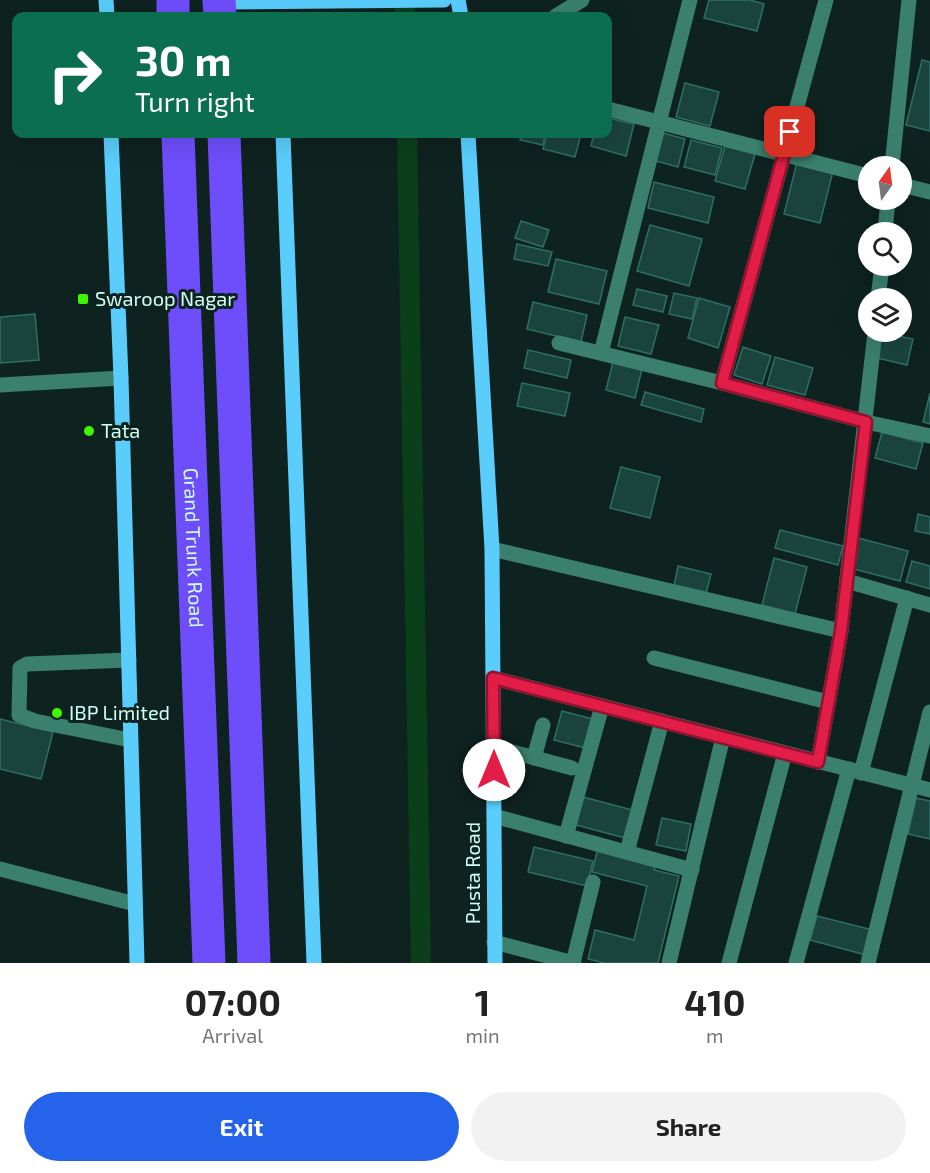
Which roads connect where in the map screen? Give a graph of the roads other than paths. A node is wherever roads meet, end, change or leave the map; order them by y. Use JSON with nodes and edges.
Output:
{"nodes":[{"id":1,"x":433,"y":0,"type":"edge"},
{"id":2,"x":444,"y":0,"type":"edge"},
{"id":3,"x":582,"y":0,"type":"edge"},
{"id":4,"x":690,"y":0,"type":"edge"},
{"id":5,"x":826,"y":0,"type":"edge"},
{"id":6,"x":909,"y":0,"type":"edge"},
{"id":7,"x":219,"y":6,"type":"edge"},
{"id":8,"x":278,"y":6,"type":"edge"},
{"id":9,"x":562,"y":12,"type":"edge"},
{"id":10,"x":612,"y":110,"type":"edge"},
{"id":11,"x":659,"y":122,"type":"junction"},
{"id":12,"x":111,"y":138,"type":"edge"},
{"id":13,"x":178,"y":138,"type":"edge"},
{"id":14,"x":224,"y":138,"type":"edge"},
{"id":15,"x":283,"y":138,"type":"edge"},
{"id":16,"x":468,"y":138,"type":"edge"},
{"id":17,"x":784,"y":154,"type":"junction"},
{"id":18,"x":893,"y":156,"type":"edge"},
{"id":19,"x":858,"y":173,"type":"edge"},
{"id":20,"x":912,"y":188,"type":"edge"},
{"id":21,"x":930,"y":192,"type":"edge"},
{"id":22,"x":874,"y":342,"type":"edge"},
{"id":23,"x":559,"y":343,"type":"dead end"},
{"id":24,"x":601,"y":353,"type":"junction"},
{"id":25,"x":121,"y":378,"type":"junction"},
{"id":26,"x":722,"y":383,"type":"junction"},
{"id":27,"x":0,"y":385,"type":"edge"},
{"id":28,"x":866,"y":422,"type":"junction"},
{"id":29,"x":930,"y":436,"type":"edge"},
{"id":30,"x":492,"y":549,"type":"junction"},
{"id":31,"x":847,"y":581,"type":"junction"},
{"id":32,"x":907,"y":598,"type":"junction"},
{"id":33,"x":930,"y":604,"type":"edge"},
{"id":34,"x":841,"y":631,"type":"junction"},
{"id":35,"x":654,"y":658,"type":"dead end"},
{"id":36,"x":129,"y":660,"type":"junction"},
{"id":37,"x":493,"y":678,"type":"junction"},
{"id":38,"x":828,"y":702,"type":"junction"},
{"id":39,"x":602,"y":706,"type":"junction"},
{"id":40,"x":930,"y":712,"type":"edge"},
{"id":41,"x":662,"y":721,"type":"junction"},
{"id":42,"x":543,"y":725,"type":"dead end"},
{"id":43,"x":723,"y":737,"type":"junction"},
{"id":44,"x":130,"y":740,"type":"junction"},
{"id":45,"x":494,"y":747,"type":"junction"},
{"id":46,"x":785,"y":753,"type":"junction"},
{"id":47,"x":534,"y":758,"type":"junction"},
{"id":48,"x":818,"y":762,"type":"junction"},
{"id":49,"x":572,"y":768,"type":"dead end"},
{"id":50,"x":855,"y":771,"type":"junction"},
{"id":51,"x":911,"y":785,"type":"junction"},
{"id":52,"x":930,"y":790,"type":"edge"},
{"id":53,"x":494,"y":816,"type":"junction"},
{"id":54,"x":566,"y":836,"type":"junction"},
{"id":55,"x":627,"y":852,"type":"junction"},
{"id":56,"x":0,"y":869,"type":"edge"},
{"id":57,"x":692,"y":870,"type":"junction"},
{"id":58,"x":593,"y":882,"type":"dead end"},
{"id":59,"x":135,"y":904,"type":"junction"},
{"id":60,"x":494,"y":942,"type":"junction"},
{"id":61,"x":136,"y":963,"type":"edge"},
{"id":62,"x":209,"y":963,"type":"edge"},
{"id":63,"x":254,"y":963,"type":"edge"},
{"id":64,"x":314,"y":963,"type":"edge"},
{"id":65,"x":495,"y":963,"type":"edge"},
{"id":66,"x":573,"y":963,"type":"edge"},
{"id":67,"x":669,"y":963,"type":"edge"},
{"id":68,"x":729,"y":963,"type":"edge"},
{"id":69,"x":796,"y":963,"type":"edge"},
{"id":70,"x":867,"y":963,"type":"edge"}],
"edges":[{"from":1,"to":2,"type":"main road"},
{"from":1,"to":8,"type":"main road"},
{"from":3,"to":9,"type":"street"},
{"from":4,"to":11,"type":"street"},
{"from":5,"to":17,"type":"street"},
{"from":6,"to":18,"type":"street"},
{"from":7,"to":8,"type":"main road"},
{"from":10,"to":11,"type":"street"},
{"from":11,"to":17,"type":"street"},
{"from":11,"to":24,"type":"street"},
{"from":12,"to":25,"type":"main road"},
{"from":13,"to":62,"type":"highway","name":"Grand Trunk Road"},
{"from":14,"to":63,"type":"highway"},
{"from":15,"to":64,"type":"main road"},
{"from":16,"to":30,"type":"main road","name":"Pusta Road"},
{"from":17,"to":19,"type":"street"},
{"from":17,"to":26,"type":"street"},
{"from":20,"to":21,"type":"street"},
{"from":22,"to":28,"type":"street"},
{"from":23,"to":24,"type":"street"},
{"from":24,"to":26,"type":"street"},
{"from":25,"to":27,"type":"street"},
{"from":25,"to":36,"type":"main road"},
{"from":26,"to":28,"type":"street"},
{"from":28,"to":29,"type":"street"},
{"from":28,"to":31,"type":"street"},
{"from":30,"to":34,"type":"street"},
{"from":30,"to":37,"type":"main road","name":"Pusta Road"},
{"from":31,"to":32,"type":"street"},
{"from":31,"to":34,"type":"street"},
{"from":32,"to":33,"type":"street"},
{"from":32,"to":50,"type":"street"},
{"from":34,"to":38,"type":"street"},
{"from":35,"to":38,"type":"street"},
{"from":36,"to":44,"type":"main road"},
{"from":36,"to":44,"type":"street"},
{"from":37,"to":39,"type":"street"},
{"from":37,"to":45,"type":"main road","name":"Pusta Road"},
{"from":38,"to":48,"type":"street"},
{"from":39,"to":41,"type":"street"},
{"from":39,"to":54,"type":"street"},
{"from":40,"to":51,"type":"street"},
{"from":41,"to":43,"type":"street"},
{"from":41,"to":55,"type":"street"},
{"from":42,"to":47,"type":"street"},
{"from":43,"to":46,"type":"street"},
{"from":43,"to":57,"type":"street"},
{"from":44,"to":59,"type":"main road"},
{"from":45,"to":47,"type":"street"},
{"from":45,"to":53,"type":"main road","name":"Pusta Road"},
{"from":46,"to":48,"type":"street"},
{"from":46,"to":68,"type":"street"},
{"from":47,"to":49,"type":"street"},
{"from":48,"to":50,"type":"street"},
{"from":50,"to":51,"type":"street"},
{"from":50,"to":69,"type":"street"},
{"from":51,"to":52,"type":"street"},
{"from":51,"to":70,"type":"street"},
{"from":53,"to":54,"type":"street"},
{"from":53,"to":60,"type":"main road","name":"Pusta Road"},
{"from":54,"to":55,"type":"street"},
{"from":55,"to":57,"type":"street"},
{"from":56,"to":59,"type":"street"},
{"from":57,"to":67,"type":"street"},
{"from":58,"to":66,"type":"street"},
{"from":59,"to":61,"type":"main road"},
{"from":60,"to":65,"type":"main road","name":"Pusta Road"},
{"from":60,"to":66,"type":"street"}]}
